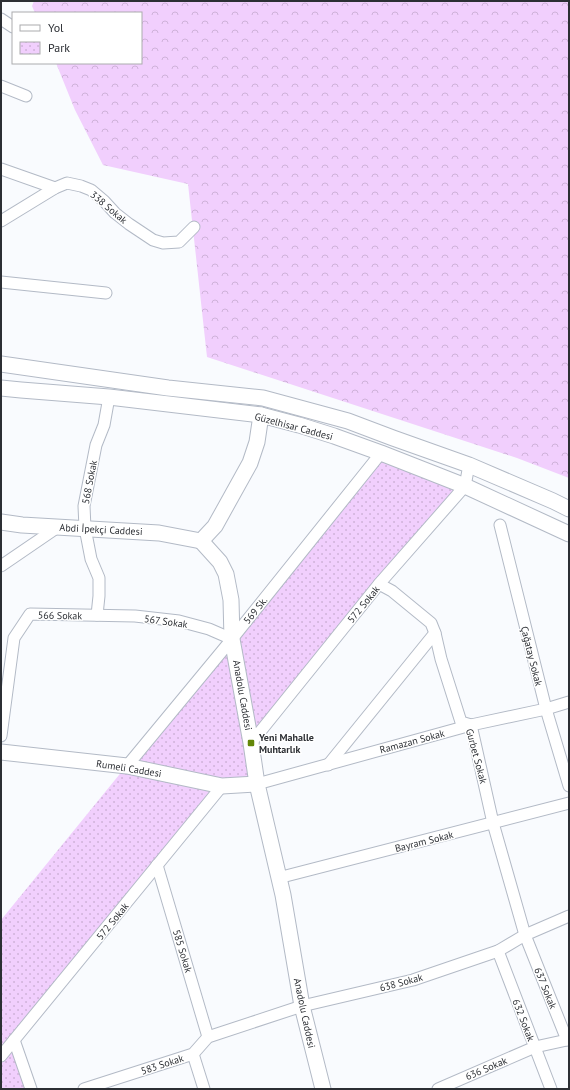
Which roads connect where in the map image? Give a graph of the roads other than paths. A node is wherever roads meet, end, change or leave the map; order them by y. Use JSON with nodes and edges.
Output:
{"nodes":[{"id":1,"x":1,"y":19,"type":"edge"},
{"id":2,"x":12,"y":26,"type":"edge"},
{"id":3,"x":1,"y":86,"type":"edge"},
{"id":4,"x":26,"y":96,"type":"dead end"},
{"id":5,"x":1,"y":169,"type":"edge"},
{"id":6,"x":55,"y":188,"type":"junction"},
{"id":7,"x":1,"y":221,"type":"edge"},
{"id":8,"x":194,"y":228,"type":"dead end"},
{"id":9,"x":1,"y":282,"type":"edge"},
{"id":10,"x":106,"y":293,"type":"dead end"},
{"id":11,"x":1,"y":364,"type":"edge"},
{"id":12,"x":1,"y":388,"type":"edge"},
{"id":13,"x":109,"y":397,"type":"junction"},
{"id":14,"x":261,"y":415,"type":"junction"},
{"id":15,"x":381,"y":453,"type":"junction"},
{"id":16,"x":469,"y":465,"type":"junction"},
{"id":17,"x":465,"y":486,"type":"junction"},
{"id":18,"x":569,"y":509,"type":"edge"},
{"id":19,"x":1,"y":522,"type":"edge"},
{"id":20,"x":500,"y":525,"type":"dead end"},
{"id":21,"x":58,"y":527,"type":"junction"},
{"id":22,"x":85,"y":528,"type":"junction"},
{"id":23,"x":569,"y":534,"type":"edge"},
{"id":24,"x":200,"y":541,"type":"junction"},
{"id":25,"x":1,"y":566,"type":"edge"},
{"id":26,"x":379,"y":584,"type":"junction"},
{"id":27,"x":97,"y":615,"type":"junction"},
{"id":28,"x":435,"y":633,"type":"junction"},
{"id":29,"x":232,"y":638,"type":"junction"},
{"id":30,"x":569,"y":702,"type":"edge"},
{"id":31,"x":546,"y":709,"type":"junction"},
{"id":32,"x":471,"y":726,"type":"junction"},
{"id":33,"x":1,"y":736,"type":"edge"},
{"id":34,"x":251,"y":743,"type":"junction"},
{"id":35,"x":1,"y":752,"type":"edge"},
{"id":36,"x":328,"y":765,"type":"junction"},
{"id":37,"x":127,"y":766,"type":"junction"},
{"id":38,"x":256,"y":784,"type":"junction"},
{"id":39,"x":222,"y":786,"type":"junction"},
{"id":40,"x":569,"y":786,"type":"edge"},
{"id":41,"x":569,"y":803,"type":"edge"},
{"id":42,"x":493,"y":823,"type":"junction"},
{"id":43,"x":157,"y":865,"type":"junction"},
{"id":44,"x":278,"y":878,"type":"junction"},
{"id":45,"x":569,"y":916,"type":"edge"},
{"id":46,"x":525,"y":935,"type":"junction"},
{"id":47,"x":498,"y":951,"type":"junction"},
{"id":48,"x":302,"y":1006,"type":"junction"},
{"id":49,"x":208,"y":1037,"type":"junction"},
{"id":50,"x":568,"y":1039,"type":"edge"},
{"id":51,"x":14,"y":1040,"type":"junction"},
{"id":52,"x":535,"y":1048,"type":"junction"},
{"id":53,"x":193,"y":1054,"type":"junction"},
{"id":54,"x":1,"y":1056,"type":"edge"},
{"id":55,"x":103,"y":1086,"type":"edge"},
{"id":56,"x":31,"y":1089,"type":"edge"},
{"id":57,"x":84,"y":1089,"type":"edge"},
{"id":58,"x":204,"y":1089,"type":"edge"},
{"id":59,"x":322,"y":1089,"type":"edge"},
{"id":60,"x":438,"y":1089,"type":"edge"},
{"id":61,"x":551,"y":1089,"type":"edge"}],
"edges":[{"from":1,"to":2,"type":"street"},
{"from":3,"to":4,"type":"street"},
{"from":5,"to":6,"type":"street"},
{"from":6,"to":7,"type":"street","name":"338 Sokak"},
{"from":6,"to":8,"type":"street","name":"338 Sokak"},
{"from":9,"to":10,"type":"street"},
{"from":11,"to":16,"type":"street","name":"Güzelhisar Caddesi"},
{"from":12,"to":13,"type":"street","name":"Güzelhisar Caddesi"},
{"from":13,"to":14,"type":"street","name":"Güzelhisar Caddesi"},
{"from":13,"to":22,"type":"street","name":"568 Sokak"},
{"from":14,"to":15,"type":"street","name":"Güzelhisar Caddesi"},
{"from":14,"to":24,"type":"street"},
{"from":15,"to":17,"type":"street","name":"Güzelhisar Caddesi"},
{"from":15,"to":29,"type":"street","name":"569 Sk."},
{"from":16,"to":17,"type":"street"},
{"from":16,"to":18,"type":"street","name":"Güzelhisar Caddesi"},
{"from":17,"to":23,"type":"street","name":"Güzelhisar Caddesi"},
{"from":17,"to":26,"type":"street","name":"572 Sokak"},
{"from":19,"to":21,"type":"street","name":"Abdi İpekçi Caddesi"},
{"from":20,"to":31,"type":"street","name":"Çağatay Sokak"},
{"from":21,"to":22,"type":"street","name":"Abdi İpekçi Caddesi"},
{"from":21,"to":25,"type":"street"},
{"from":22,"to":24,"type":"street","name":"Abdi İpekçi Caddesi"},
{"from":22,"to":27,"type":"street","name":"568 Sokak"},
{"from":24,"to":29,"type":"street","name":"Anadolu Caddesi"},
{"from":26,"to":28,"type":"street","name":"Gurbet Sokak"},
{"from":26,"to":34,"type":"street","name":"572 Sokak"},
{"from":27,"to":29,"type":"street","name":"567 Sokak"},
{"from":27,"to":33,"type":"street","name":"566 Sokak"},
{"from":28,"to":32,"type":"street","name":"Gurbet Sokak"},
{"from":28,"to":36,"type":"street"},
{"from":29,"to":34,"type":"street","name":"Anadolu Caddesi"},
{"from":29,"to":37,"type":"street","name":"569 Sk."},
{"from":30,"to":31,"type":"street","name":"Ramazan Sokak"},
{"from":31,"to":32,"type":"street","name":"Ramazan Sokak"},
{"from":31,"to":40,"type":"street","name":"Çağatay Sokak"},
{"from":32,"to":36,"type":"street","name":"Ramazan Sokak"},
{"from":32,"to":42,"type":"street","name":"Gurbet Sokak"},
{"from":34,"to":38,"type":"street","name":"Anadolu Caddesi"},
{"from":35,"to":37,"type":"street","name":"Rumeli Caddesi"},
{"from":36,"to":38,"type":"street","name":"Ramazan Sokak"},
{"from":37,"to":39,"type":"street","name":"Rumeli Caddesi"},
{"from":38,"to":39,"type":"street","name":"Rumeli Caddesi"},
{"from":38,"to":44,"type":"street","name":"Anadolu Caddesi"},
{"from":39,"to":43,"type":"street","name":"572 Sokak"},
{"from":41,"to":42,"type":"street","name":"Bayram Sokak"},
{"from":42,"to":44,"type":"street","name":"Bayram Sokak"},
{"from":42,"to":46,"type":"street","name":"Gurbet Sokak"},
{"from":43,"to":49,"type":"street","name":"585 Sokak"},
{"from":43,"to":51,"type":"street","name":"572 Sokak"},
{"from":44,"to":48,"type":"street","name":"Anadolu Caddesi"},
{"from":45,"to":46,"type":"street","name":"638 Sokak"},
{"from":46,"to":47,"type":"street","name":"638 Sokak"},
{"from":46,"to":50,"type":"street","name":"637 Sokak"},
{"from":47,"to":48,"type":"street","name":"638 Sokak"},
{"from":47,"to":52,"type":"street","name":"632 Sokak"},
{"from":48,"to":49,"type":"street"},
{"from":48,"to":59,"type":"street","name":"Anadolu Caddesi"},
{"from":49,"to":53,"type":"street","name":"583 Sokak"},
{"from":50,"to":52,"type":"street","name":"636 Sokak"},
{"from":51,"to":54,"type":"street","name":"572 Sokak"},
{"from":51,"to":56,"type":"street"},
{"from":52,"to":60,"type":"street","name":"636 Sokak"},
{"from":52,"to":61,"type":"street","name":"632 Sokak"},
{"from":53,"to":55,"type":"street","name":"583 Sokak"},
{"from":53,"to":58,"type":"street"},
{"from":55,"to":57,"type":"street","name":"583 Sokak"}]}
